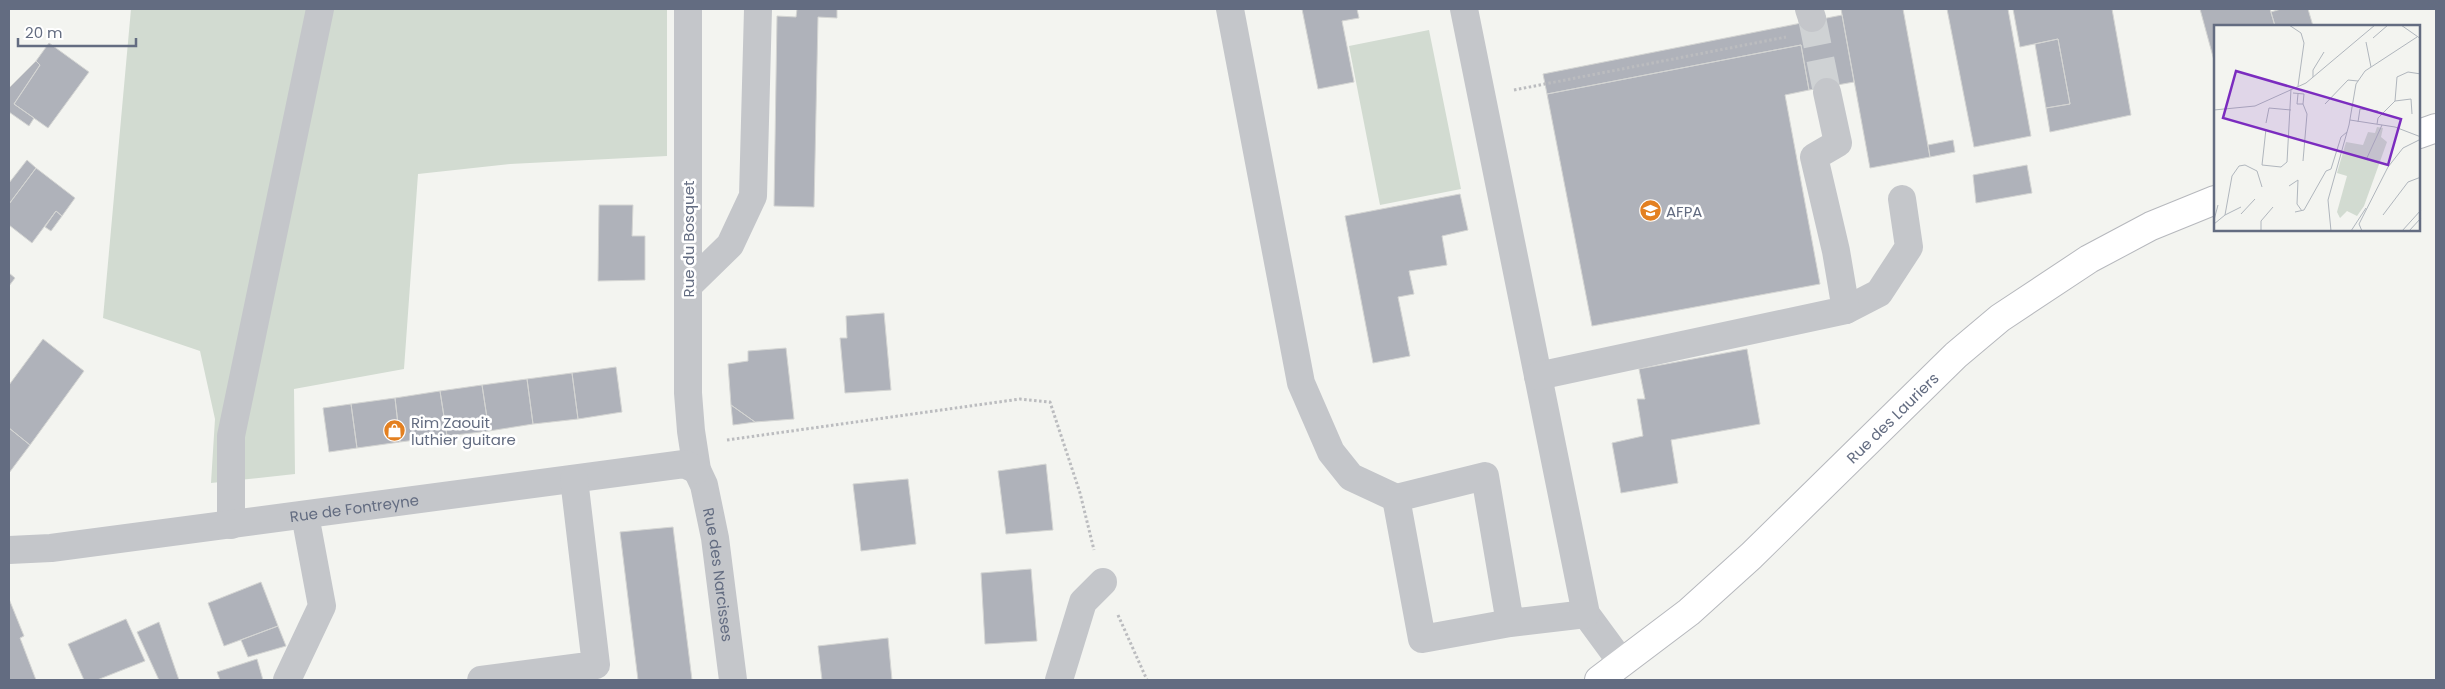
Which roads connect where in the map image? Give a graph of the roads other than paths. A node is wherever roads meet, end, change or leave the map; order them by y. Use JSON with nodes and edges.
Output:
{"nodes":[{"id":1,"x":320,"y":9,"type":"edge"},
{"id":2,"x":688,"y":9,"type":"edge"},
{"id":3,"x":758,"y":9,"type":"edge"},
{"id":4,"x":1230,"y":9,"type":"edge"},
{"id":5,"x":1464,"y":9,"type":"edge"},
{"id":6,"x":1827,"y":92,"type":"tunnel mouth"},
{"id":7,"x":2436,"y":128,"type":"edge"},
{"id":8,"x":2420,"y":134,"type":"edge"},
{"id":9,"x":1902,"y":199,"type":"dead end"},
{"id":10,"x":2214,"y":200,"type":"edge"},
{"id":11,"x":688,"y":286,"type":"junction"},
{"id":12,"x":1846,"y":310,"type":"junction"},
{"id":13,"x":1538,"y":376,"type":"junction"},
{"id":14,"x":697,"y":470,"type":"junction"},
{"id":15,"x":574,"y":479,"type":"junction"},
{"id":16,"x":1396,"y":498,"type":"junction"},
{"id":17,"x":305,"y":515,"type":"junction"},
{"id":18,"x":231,"y":525,"type":"junction"},
{"id":19,"x":9,"y":550,"type":"edge"},
{"id":20,"x":1102,"y":582,"type":"road end"},
{"id":21,"x":1586,"y":614,"type":"junction"},
{"id":22,"x":1510,"y":623,"type":"junction"},
{"id":23,"x":1622,"y":663,"type":"junction"},
{"id":24,"x":287,"y":680,"type":"edge"},
{"id":25,"x":481,"y":680,"type":"edge"},
{"id":26,"x":734,"y":680,"type":"edge"},
{"id":27,"x":1059,"y":680,"type":"edge"},
{"id":28,"x":1599,"y":680,"type":"edge"}],
"edges":[{"from":1,"to":18,"type":"street"},
{"from":2,"to":11,"type":"street","name":"Rue du Bosquet"},
{"from":3,"to":11,"type":"street"},
{"from":4,"to":16,"type":"street"},
{"from":5,"to":13,"type":"street"},
{"from":6,"to":12,"type":"street"},
{"from":7,"to":8,"type":"main road"},
{"from":9,"to":12,"type":"street"},
{"from":10,"to":23,"type":"main road","name":"Rue des Lauriers"},
{"from":11,"to":14,"type":"street","name":"Rue du Bosquet"},
{"from":12,"to":13,"type":"street"},
{"from":13,"to":21,"type":"street"},
{"from":14,"to":15,"type":"street","name":"Rue de Fontreyne"},
{"from":14,"to":26,"type":"street","name":"Rue des Narcisses"},
{"from":15,"to":17,"type":"street","name":"Rue de Fontreyne"},
{"from":15,"to":25,"type":"street"},
{"from":16,"to":22,"type":"street"},
{"from":16,"to":22,"type":"street"},
{"from":17,"to":18,"type":"street","name":"Rue de Fontreyne"},
{"from":17,"to":24,"type":"street"},
{"from":18,"to":19,"type":"street","name":"Rue de Fontreyne"},
{"from":20,"to":27,"type":"street"},
{"from":21,"to":22,"type":"street"},
{"from":21,"to":23,"type":"street"},
{"from":23,"to":28,"type":"main road","name":"Rue des Lauriers"}]}
